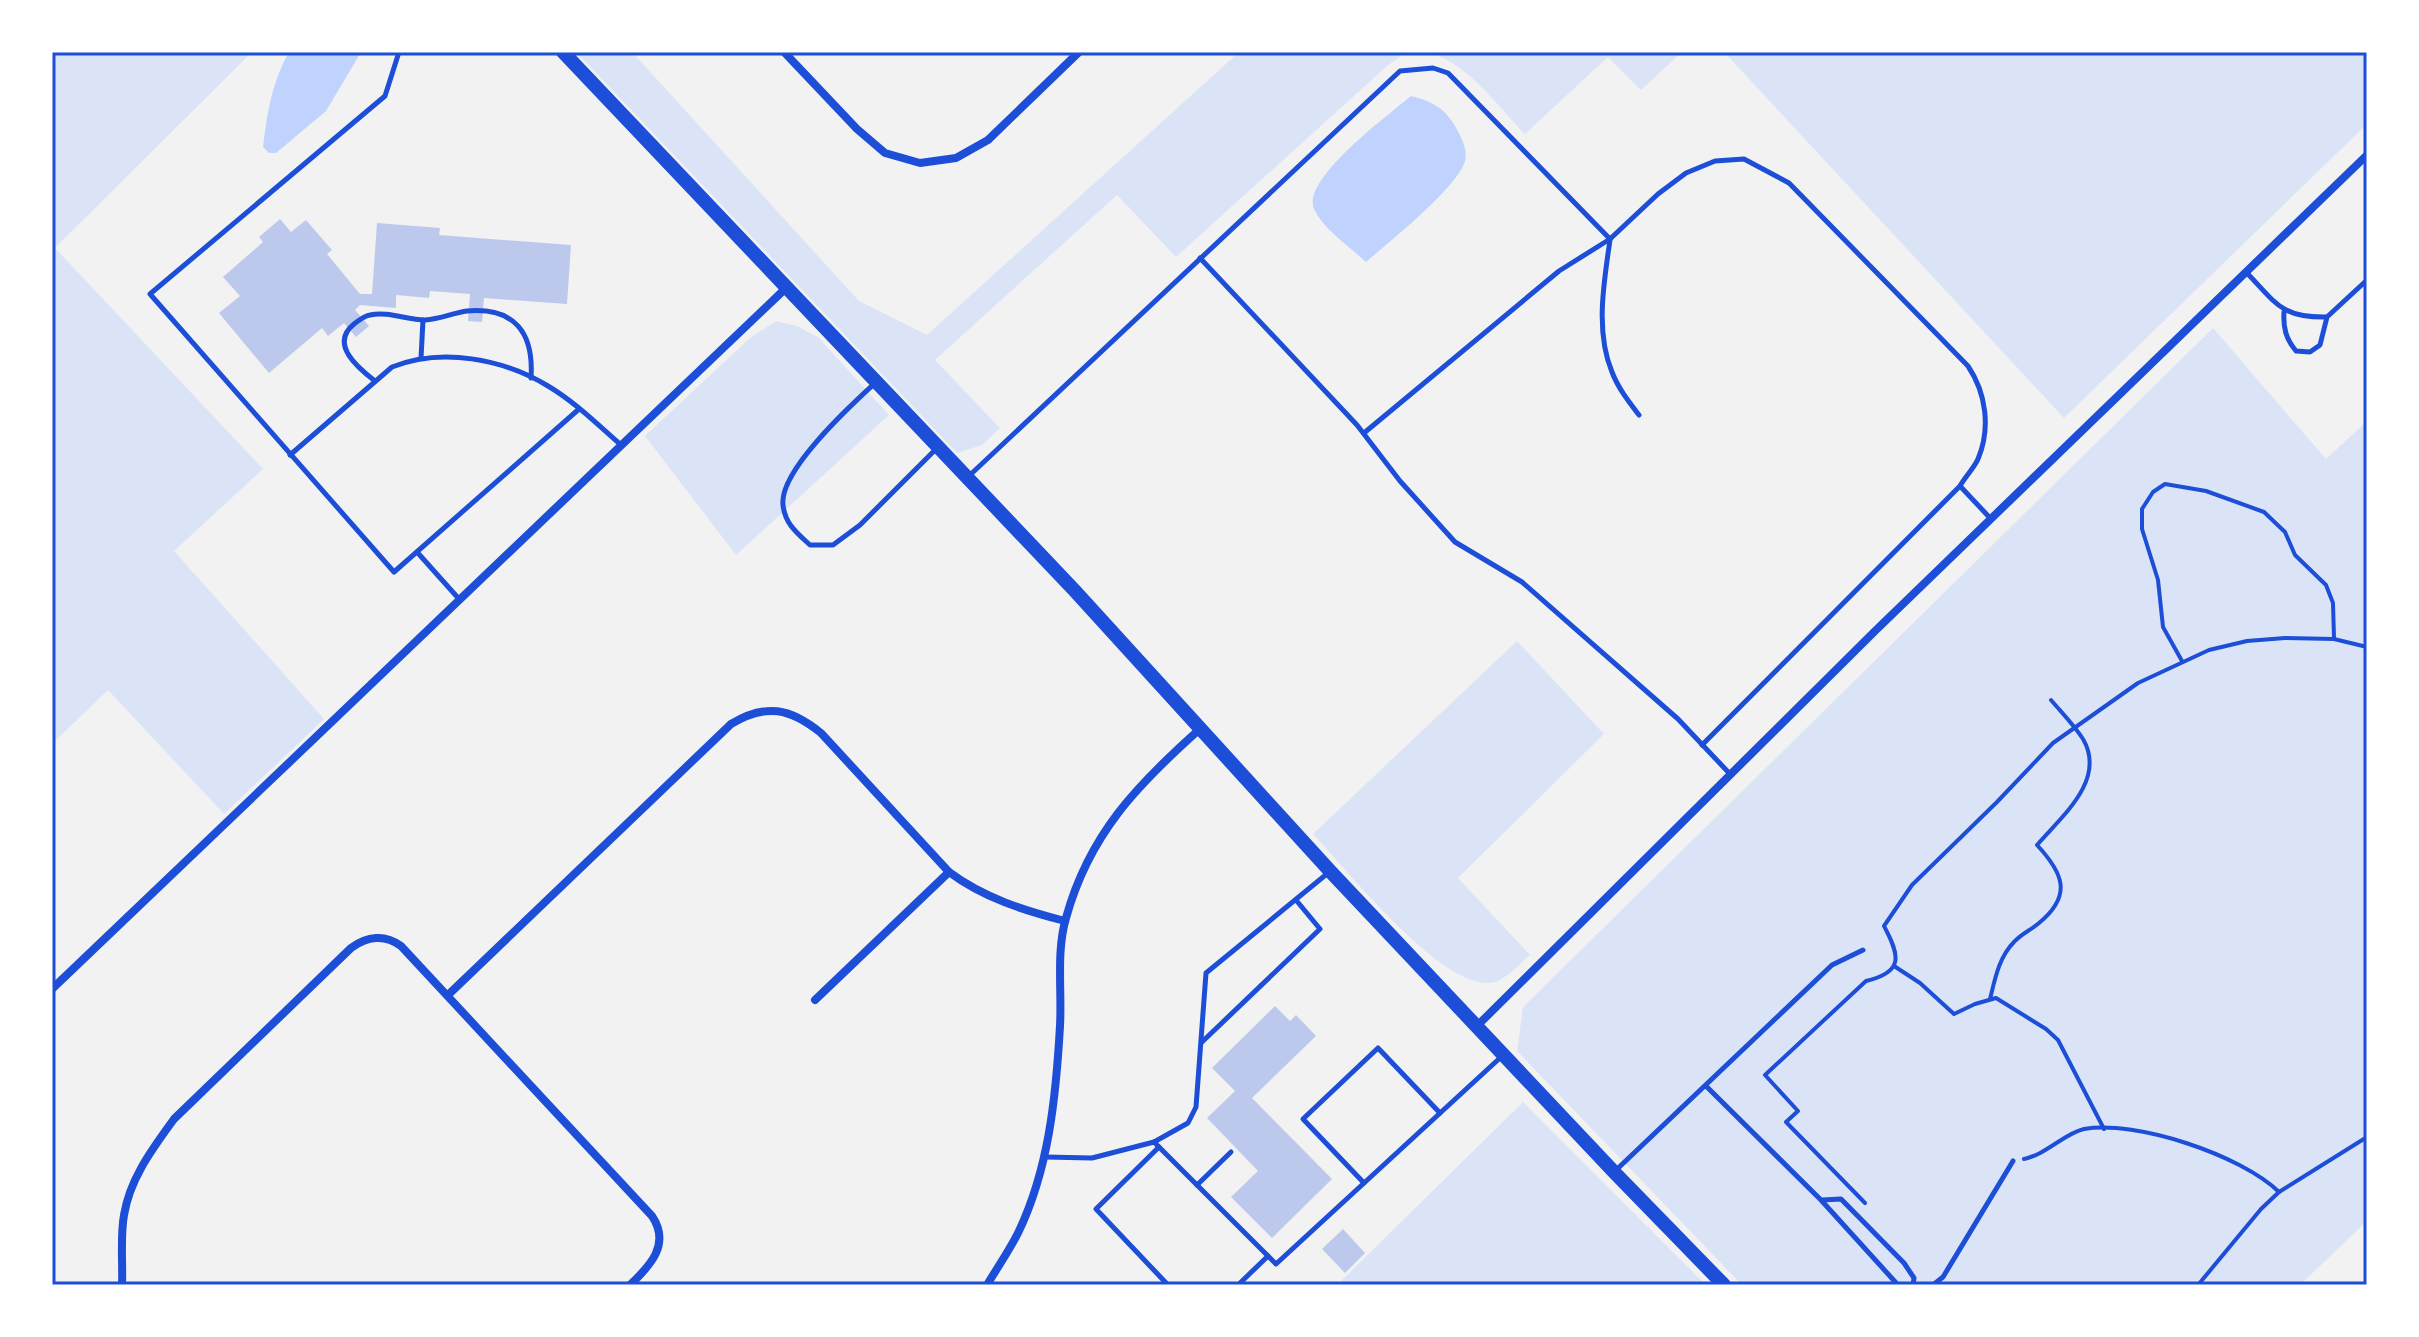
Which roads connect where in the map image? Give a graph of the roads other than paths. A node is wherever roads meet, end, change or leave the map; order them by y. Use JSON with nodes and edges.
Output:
{"nodes":[{"id":1,"x":399,"y":52,"type":"edge"},
{"id":2,"x":563,"y":52,"type":"edge"},
{"id":3,"x":784,"y":52,"type":"edge"},
{"id":4,"x":1079,"y":52,"type":"edge"},
{"id":5,"x":2367,"y":155,"type":"edge"},
{"id":6,"x":1610,"y":239,"type":"junction"},
{"id":7,"x":1200,"y":258,"type":"junction"},
{"id":8,"x":2246,"y":272,"type":"junction"},
{"id":9,"x":2367,"y":280,"type":"edge"},
{"id":10,"x":786,"y":288,"type":"junction"},
{"id":11,"x":2284,"y":312,"type":"junction"},
{"id":12,"x":2327,"y":317,"type":"junction"},
{"id":13,"x":423,"y":320,"type":"junction"},
{"id":14,"x":421,"y":358,"type":"junction"},
{"id":15,"x":531,"y":378,"type":"junction"},
{"id":16,"x":375,"y":381,"type":"junction"},
{"id":17,"x":875,"y":382,"type":"junction"},
{"id":18,"x":579,"y":409,"type":"junction"},
{"id":19,"x":1639,"y":415,"type":"dead end"},
{"id":20,"x":1364,"y":433,"type":"junction"},
{"id":21,"x":622,"y":445,"type":"junction"},
{"id":22,"x":938,"y":447,"type":"junction"},
{"id":23,"x":290,"y":455,"type":"junction"},
{"id":24,"x":967,"y":478,"type":"junction"},
{"id":25,"x":1960,"y":486,"type":"junction"},
{"id":26,"x":1991,"y":519,"type":"junction"},
{"id":27,"x":417,"y":552,"type":"junction"},
{"id":28,"x":460,"y":600,"type":"junction"},
{"id":29,"x":1201,"y":728,"type":"junction"},
{"id":30,"x":1702,"y":745,"type":"junction"},
{"id":31,"x":1731,"y":776,"type":"junction"},
{"id":32,"x":1330,"y":871,"type":"junction"},
{"id":33,"x":949,"y":872,"type":"junction"},
{"id":34,"x":1296,"y":900,"type":"junction"},
{"id":35,"x":1065,"y":921,"type":"junction"},
{"id":36,"x":1863,"y":950,"type":"dead end"},
{"id":37,"x":52,"y":989,"type":"edge"},
{"id":38,"x":448,"y":995,"type":"junction"},
{"id":39,"x":815,"y":1000,"type":"dead end"},
{"id":40,"x":1478,"y":1025,"type":"junction"},
{"id":41,"x":1202,"y":1042,"type":"junction"},
{"id":42,"x":1504,"y":1054,"type":"junction"},
{"id":43,"x":1706,"y":1086,"type":"junction"},
{"id":44,"x":1440,"y":1113,"type":"junction"},
{"id":45,"x":1157,"y":1145,"type":"junction"},
{"id":46,"x":1231,"y":1152,"type":"dead end"},
{"id":47,"x":1044,"y":1157,"type":"junction"},
{"id":48,"x":2013,"y":1161,"type":"road end"},
{"id":49,"x":1614,"y":1172,"type":"junction"},
{"id":50,"x":1364,"y":1183,"type":"junction"},
{"id":51,"x":1197,"y":1185,"type":"junction"},
{"id":52,"x":1821,"y":1200,"type":"junction"},
{"id":53,"x":1268,"y":1256,"type":"junction"},
{"id":54,"x":122,"y":1285,"type":"edge"},
{"id":55,"x":630,"y":1285,"type":"edge"},
{"id":56,"x":987,"y":1285,"type":"edge"},
{"id":57,"x":1168,"y":1285,"type":"edge"},
{"id":58,"x":1238,"y":1285,"type":"edge"},
{"id":59,"x":1724,"y":1285,"type":"edge"},
{"id":60,"x":1898,"y":1285,"type":"edge"},
{"id":61,"x":1913,"y":1285,"type":"edge"},
{"id":62,"x":1933,"y":1285,"type":"edge"}],
"edges":[{"from":1,"to":23,"type":"lane"},
{"from":2,"to":10,"type":"street"},
{"from":3,"to":4,"type":"street"},
{"from":5,"to":8,"type":"street"},
{"from":6,"to":7,"type":"lane"},
{"from":6,"to":19,"type":"lane"},
{"from":6,"to":20,"type":"lane"},
{"from":6,"to":25,"type":"lane"},
{"from":7,"to":20,"type":"lane"},
{"from":7,"to":24,"type":"lane"},
{"from":8,"to":11,"type":"lane"},
{"from":8,"to":26,"type":"street"},
{"from":9,"to":12,"type":"lane"},
{"from":10,"to":17,"type":"street"},
{"from":10,"to":21,"type":"street"},
{"from":11,"to":12,"type":"lane"},
{"from":11,"to":12,"type":"lane"},
{"from":13,"to":14,"type":"lane"},
{"from":13,"to":15,"type":"lane"},
{"from":13,"to":16,"type":"lane"},
{"from":14,"to":15,"type":"lane"},
{"from":14,"to":16,"type":"lane"},
{"from":15,"to":18,"type":"lane"},
{"from":16,"to":23,"type":"lane"},
{"from":17,"to":22,"type":"street"},
{"from":17,"to":22,"type":"lane"},
{"from":18,"to":21,"type":"lane"},
{"from":18,"to":27,"type":"lane"},
{"from":20,"to":30,"type":"lane"},
{"from":21,"to":28,"type":"street"},
{"from":22,"to":24,"type":"street"},
{"from":23,"to":27,"type":"lane"},
{"from":24,"to":29,"type":"street"},
{"from":25,"to":26,"type":"lane"},
{"from":25,"to":30,"type":"lane"},
{"from":26,"to":31,"type":"street"},
{"from":27,"to":28,"type":"lane"},
{"from":28,"to":37,"type":"street"},
{"from":29,"to":32,"type":"street"},
{"from":29,"to":35,"type":"street"},
{"from":30,"to":31,"type":"lane"},
{"from":31,"to":40,"type":"street"},
{"from":32,"to":34,"type":"lane"},
{"from":32,"to":40,"type":"street"},
{"from":33,"to":35,"type":"street"},
{"from":33,"to":38,"type":"street"},
{"from":33,"to":39,"type":"street"},
{"from":34,"to":41,"type":"lane"},
{"from":34,"to":41,"type":"lane"},
{"from":35,"to":47,"type":"street"},
{"from":36,"to":43,"type":"lane"},
{"from":38,"to":54,"type":"street"},
{"from":38,"to":55,"type":"street"},
{"from":40,"to":42,"type":"street"},
{"from":41,"to":45,"type":"lane"},
{"from":42,"to":44,"type":"lane"},
{"from":42,"to":49,"type":"street"},
{"from":43,"to":49,"type":"lane"},
{"from":43,"to":52,"type":"lane"},
{"from":44,"to":50,"type":"lane"},
{"from":44,"to":50,"type":"lane"},
{"from":45,"to":47,"type":"lane"},
{"from":45,"to":51,"type":"lane"},
{"from":45,"to":57,"type":"lane"},
{"from":46,"to":51,"type":"lane"},
{"from":47,"to":56,"type":"street"},
{"from":48,"to":62,"type":"lane"},
{"from":49,"to":59,"type":"street"},
{"from":50,"to":53,"type":"lane"},
{"from":51,"to":53,"type":"lane"},
{"from":52,"to":60,"type":"lane"},
{"from":52,"to":61,"type":"lane"},
{"from":53,"to":58,"type":"lane"}]}
